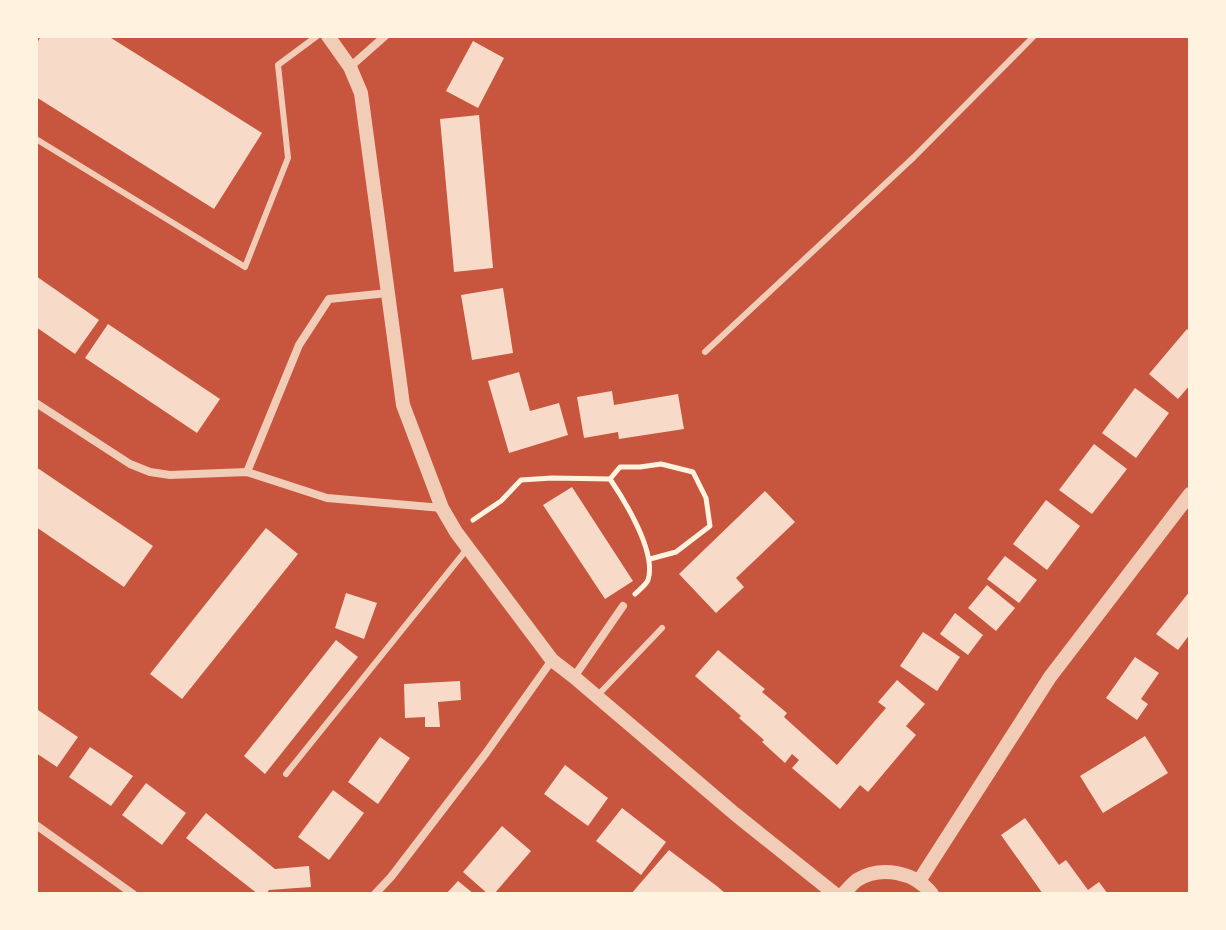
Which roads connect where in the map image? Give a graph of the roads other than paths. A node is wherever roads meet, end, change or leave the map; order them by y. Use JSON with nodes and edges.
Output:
{"nodes":[{"id":1,"x":317,"y":36,"type":"edge"},
{"id":2,"x":328,"y":36,"type":"edge"},
{"id":3,"x":385,"y":36,"type":"edge"},
{"id":4,"x":1034,"y":36,"type":"edge"},
{"id":5,"x":350,"y":67,"type":"junction"},
{"id":6,"x":36,"y":139,"type":"edge"},
{"id":7,"x":388,"y":293,"type":"junction"},
{"id":8,"x":705,"y":352,"type":"dead end"},
{"id":9,"x":36,"y":403,"type":"edge"},
{"id":10,"x":247,"y":472,"type":"junction"},
{"id":11,"x":1190,"y":494,"type":"edge"},
{"id":12,"x":442,"y":508,"type":"junction"},
{"id":13,"x":469,"y":547,"type":"junction"},
{"id":14,"x":623,"y":606,"type":"road end"},
{"id":15,"x":662,"y":628,"type":"dead end"},
{"id":16,"x":552,"y":660,"type":"junction"},
{"id":17,"x":574,"y":677,"type":"junction"},
{"id":18,"x":597,"y":696,"type":"junction"},
{"id":19,"x":286,"y":774,"type":"dead end"},
{"id":20,"x":36,"y":825,"type":"edge"},
{"id":21,"x":919,"y":881,"type":"junction"},
{"id":22,"x":133,"y":894,"type":"edge"},
{"id":23,"x":375,"y":894,"type":"edge"},
{"id":24,"x":835,"y":894,"type":"edge"},
{"id":25,"x":843,"y":894,"type":"edge"},
{"id":26,"x":932,"y":894,"type":"edge"}],
"edges":[{"from":1,"to":6,"type":"lane"},
{"from":2,"to":5,"type":"street"},
{"from":3,"to":5,"type":"street"},
{"from":4,"to":8,"type":"lane"},
{"from":5,"to":7,"type":"street"},
{"from":7,"to":10,"type":"street"},
{"from":7,"to":12,"type":"street"},
{"from":9,"to":10,"type":"street"},
{"from":10,"to":12,"type":"street"},
{"from":11,"to":21,"type":"street"},
{"from":12,"to":13,"type":"street"},
{"from":13,"to":16,"type":"street"},
{"from":13,"to":19,"type":"lane"},
{"from":14,"to":17,"type":"street"},
{"from":15,"to":18,"type":"lane"},
{"from":16,"to":17,"type":"street"},
{"from":16,"to":23,"type":"street"},
{"from":17,"to":18,"type":"street"},
{"from":18,"to":24,"type":"street"},
{"from":20,"to":22,"type":"street"},
{"from":21,"to":25,"type":"street"},
{"from":21,"to":26,"type":"street"}]}
